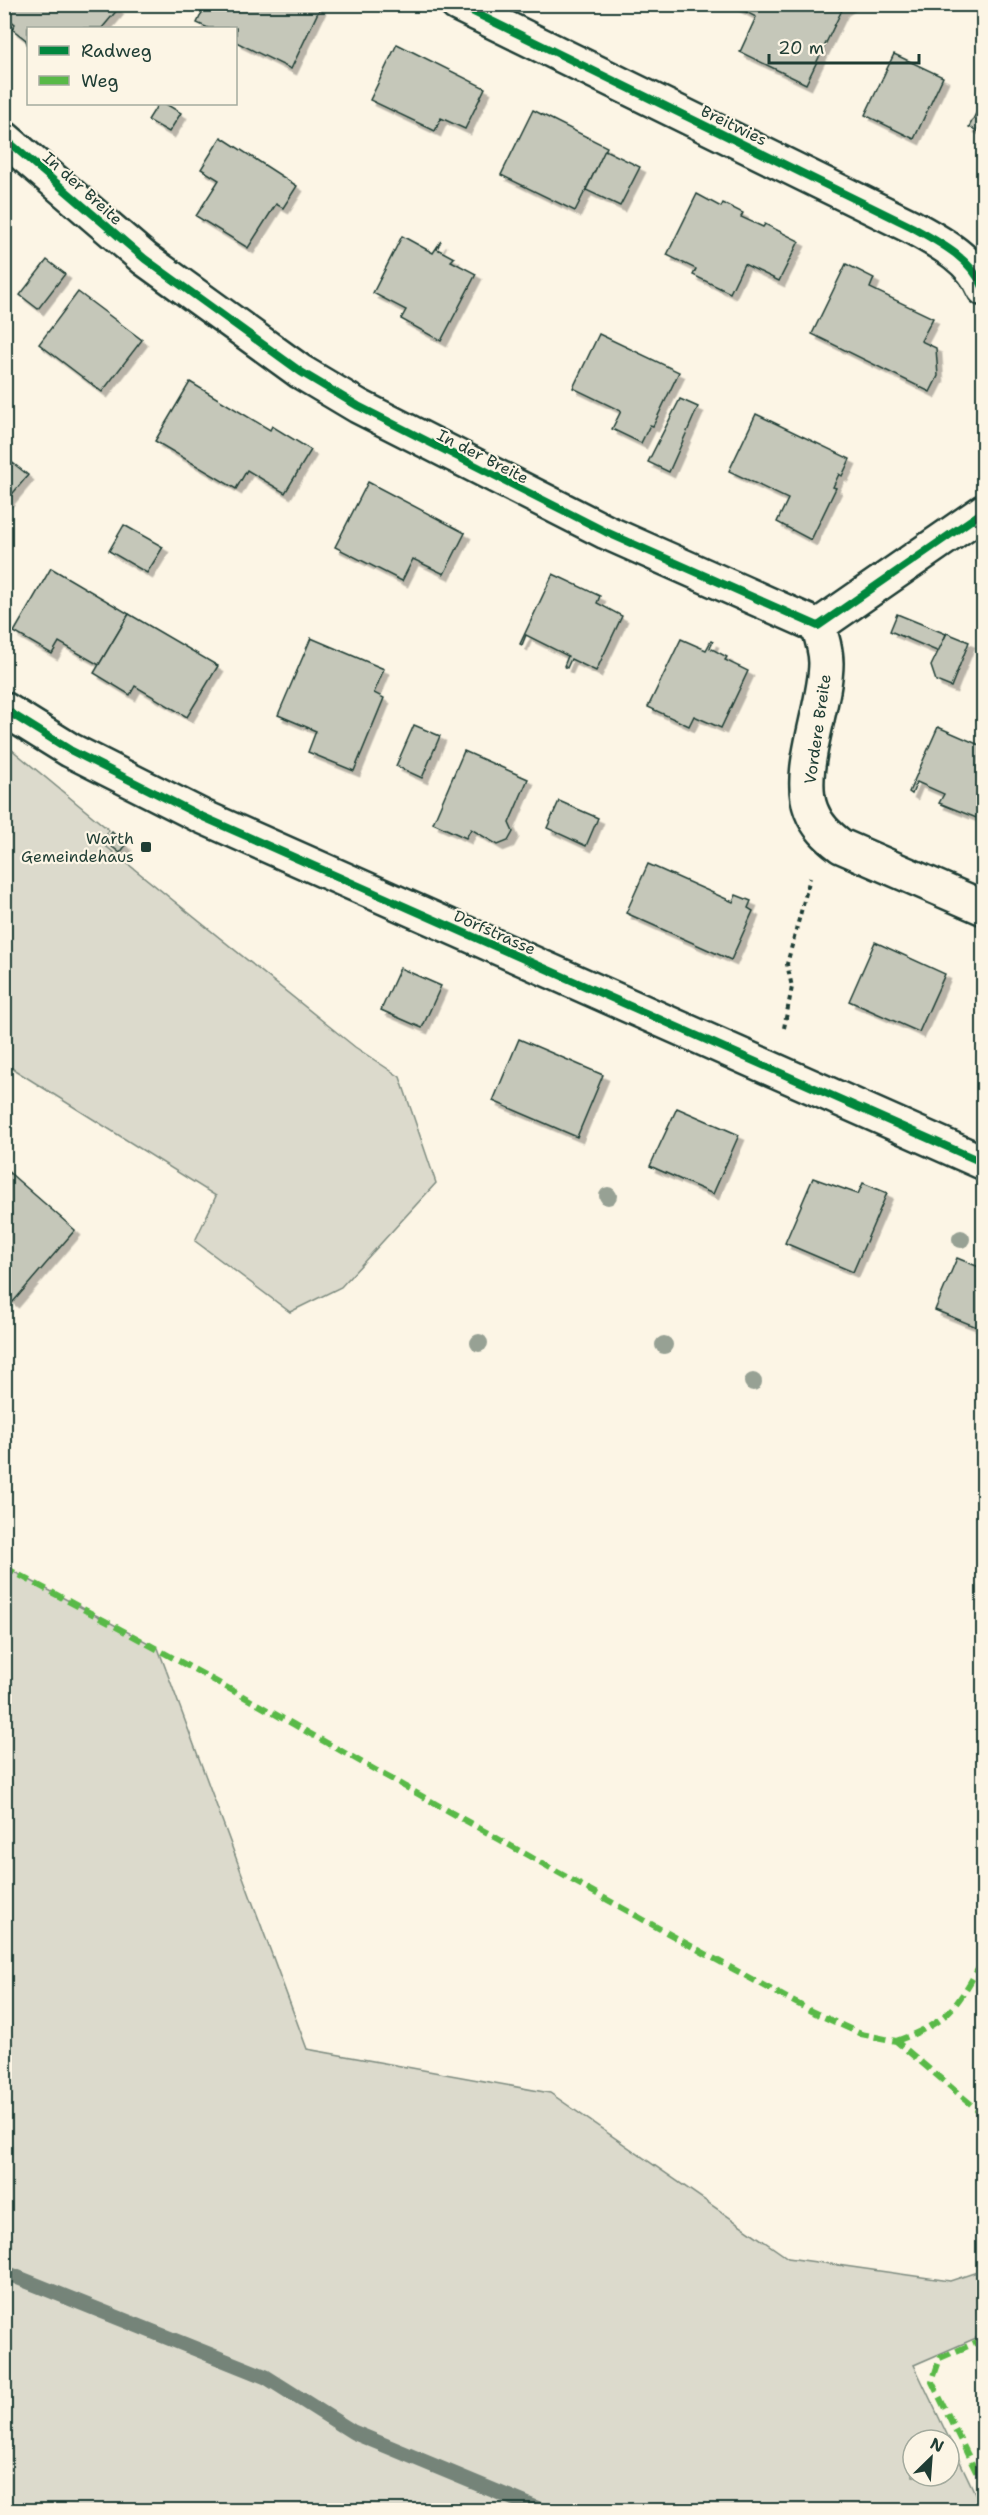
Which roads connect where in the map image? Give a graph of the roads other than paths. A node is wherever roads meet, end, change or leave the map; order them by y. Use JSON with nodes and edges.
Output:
{"nodes":[{"id":1,"x":457,"y":4,"type":"edge"},
{"id":2,"x":4,"y":138,"type":"edge"},
{"id":3,"x":984,"y":289,"type":"edge"},
{"id":4,"x":984,"y":511,"type":"edge"},
{"id":5,"x":818,"y":626,"type":"junction"},
{"id":6,"x":4,"y":709,"type":"edge"},
{"id":7,"x":984,"y":908,"type":"edge"},
{"id":8,"x":984,"y":1163,"type":"edge"}],
"edges":[{"from":1,"to":3,"type":"street","name":"Breitwies"},
{"from":2,"to":5,"type":"street","name":"In der Breite"},
{"from":4,"to":5,"type":"street"},
{"from":5,"to":7,"type":"street","name":"Vordere Breite"},
{"from":6,"to":8,"type":"street","name":"Dorfstrasse"}]}
